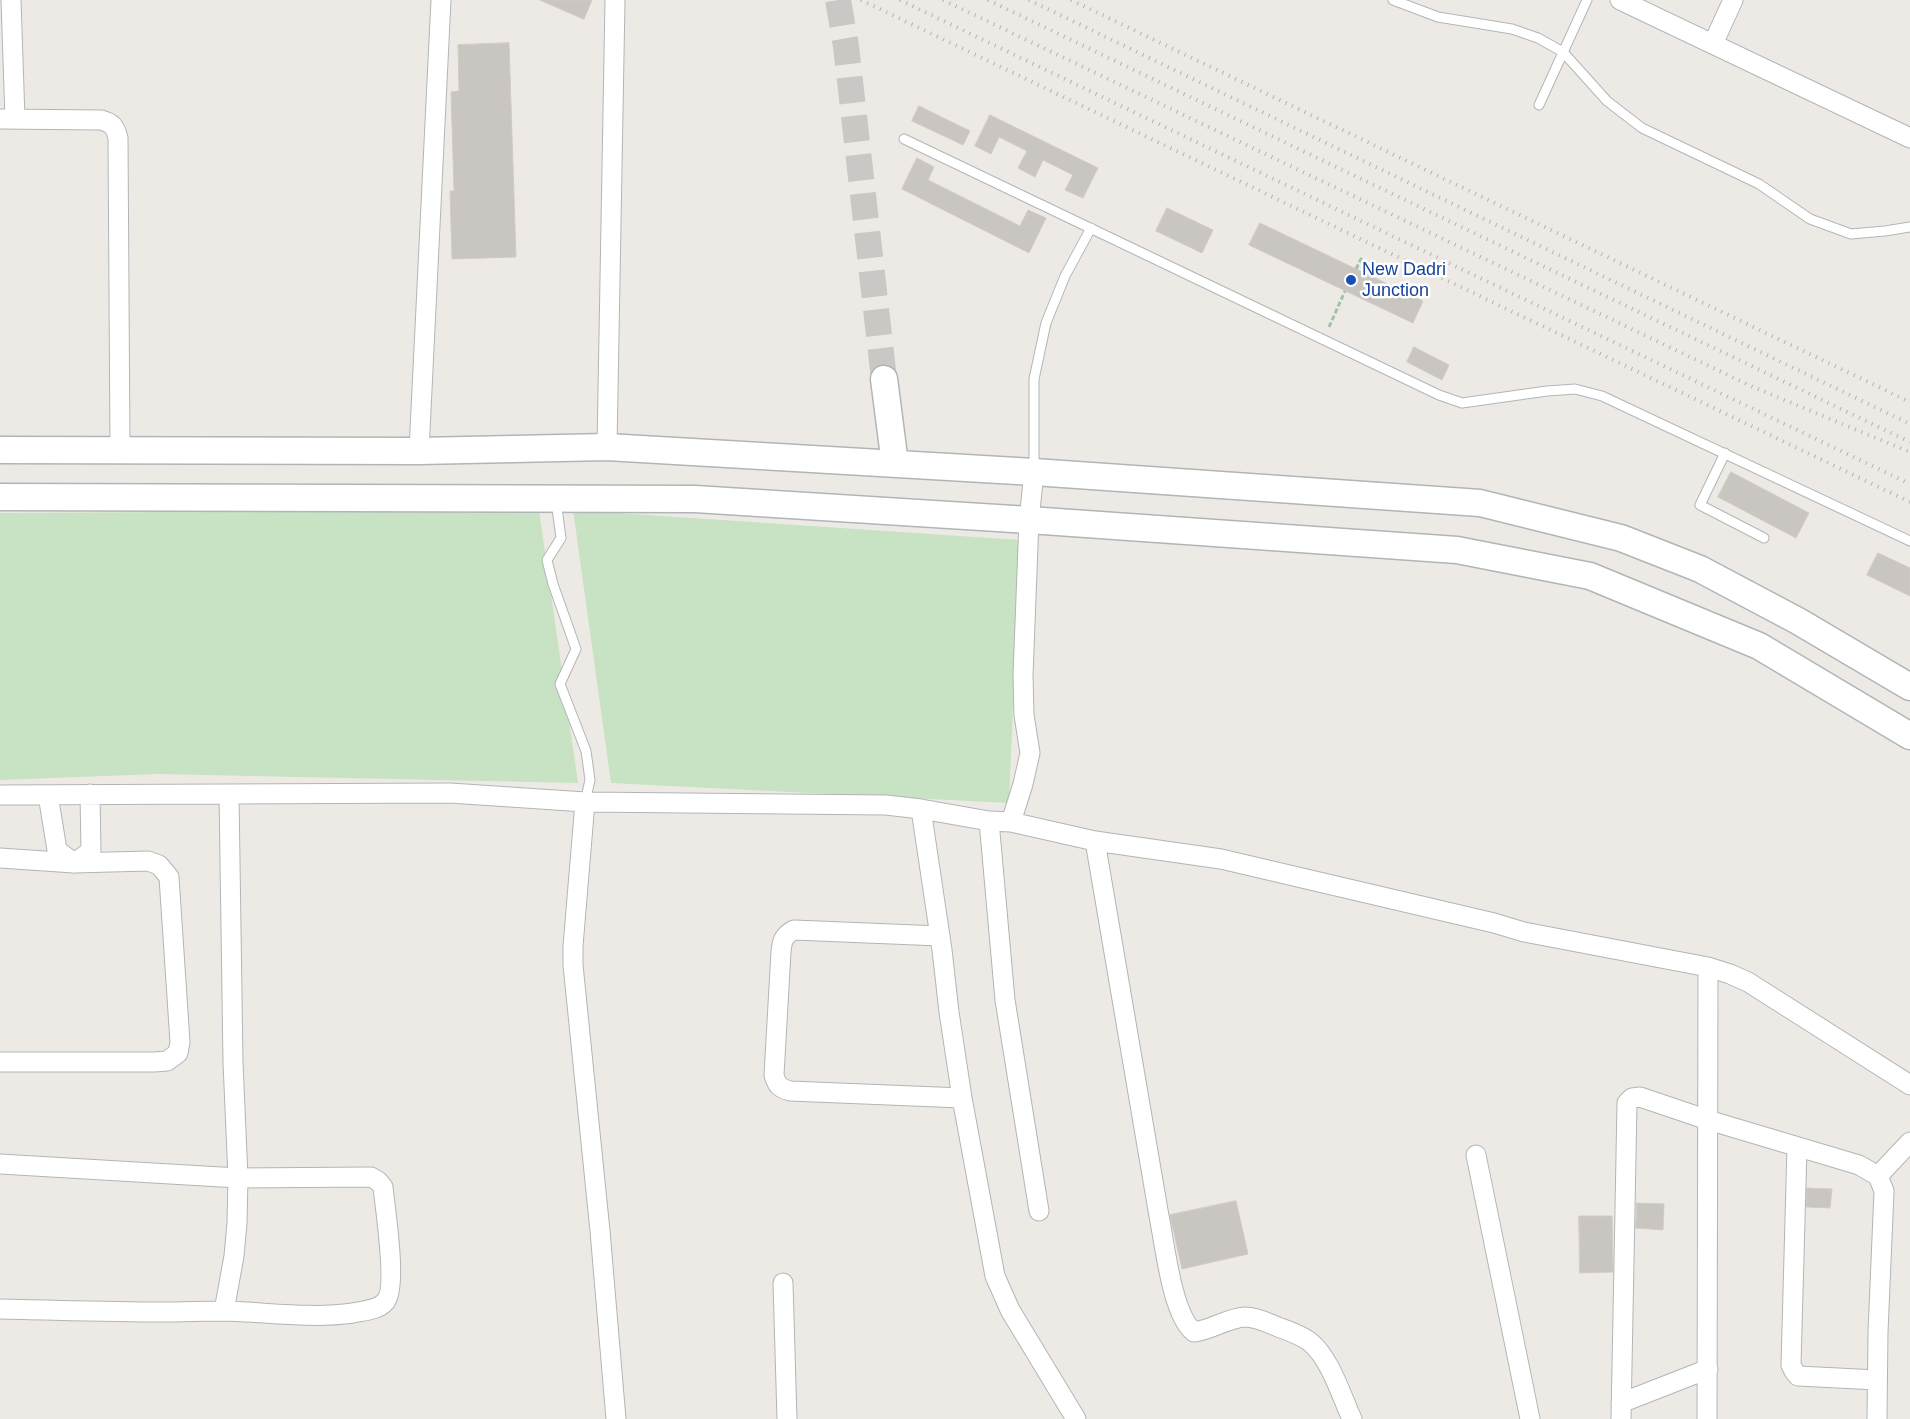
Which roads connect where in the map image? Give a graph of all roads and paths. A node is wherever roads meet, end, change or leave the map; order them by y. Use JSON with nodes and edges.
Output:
{"nodes":[{"id":1,"x":11,"y":0,"type":"edge"},
{"id":2,"x":441,"y":0,"type":"edge"},
{"id":3,"x":615,"y":0,"type":"edge"},
{"id":4,"x":1393,"y":0,"type":"edge"},
{"id":5,"x":1587,"y":0,"type":"edge"},
{"id":6,"x":1620,"y":0,"type":"edge"},
{"id":7,"x":1733,"y":0,"type":"edge"},
{"id":8,"x":1713,"y":44,"type":"junction"},
{"id":9,"x":1563,"y":52,"type":"junction"},
{"id":10,"x":1539,"y":105,"type":"dead end"},
{"id":11,"x":8,"y":119,"type":"edge"},
{"id":12,"x":1910,"y":138,"type":"edge"},
{"id":13,"x":904,"y":139,"type":"dead end"},
{"id":14,"x":1910,"y":227,"type":"edge"},
{"id":15,"x":1091,"y":228,"type":"junction"},
{"id":16,"x":1362,"y":256,"type":"dead end"},
{"id":17,"x":1356,"y":269,"type":"dead end"},
{"id":18,"x":1346,"y":292,"type":"dead end"},
{"id":19,"x":1323,"y":339,"type":"junction"},
{"id":20,"x":884,"y":379,"type":"tunnel mouth"},
{"id":21,"x":607,"y":447,"type":"junction"},
{"id":22,"x":0,"y":450,"type":"edge"},
{"id":23,"x":120,"y":450,"type":"junction"},
{"id":24,"x":418,"y":451,"type":"junction"},
{"id":25,"x":1725,"y":453,"type":"junction"},
{"id":26,"x":895,"y":464,"type":"junction"},
{"id":27,"x":1034,"y":472,"type":"junction"},
{"id":28,"x":0,"y":497,"type":"edge"},
{"id":29,"x":556,"y":498,"type":"junction"},
{"id":30,"x":1029,"y":520,"type":"junction"},
{"id":31,"x":1764,"y":538,"type":"dead end"},
{"id":32,"x":1910,"y":541,"type":"edge"},
{"id":33,"x":1910,"y":687,"type":"edge"},
{"id":34,"x":1910,"y":736,"type":"edge"},
{"id":35,"x":90,"y":794,"type":"junction"},
{"id":36,"x":228,"y":794,"type":"junction"},
{"id":37,"x":0,"y":795,"type":"edge"},
{"id":38,"x":48,"y":795,"type":"junction"},
{"id":39,"x":585,"y":802,"type":"junction"},
{"id":40,"x":921,"y":809,"type":"junction"},
{"id":41,"x":989,"y":821,"type":"junction"},
{"id":42,"x":1011,"y":822,"type":"junction"},
{"id":43,"x":1096,"y":841,"type":"junction"},
{"id":44,"x":0,"y":858,"type":"edge"},
{"id":45,"x":74,"y":863,"type":"junction"},
{"id":46,"x":940,"y":936,"type":"junction"},
{"id":47,"x":1708,"y":967,"type":"junction"},
{"id":48,"x":0,"y":1062,"type":"edge"},
{"id":49,"x":1910,"y":1085,"type":"edge"},
{"id":50,"x":962,"y":1098,"type":"junction"},
{"id":51,"x":1708,"y":1120,"type":"junction"},
{"id":52,"x":1910,"y":1142,"type":"edge"},
{"id":53,"x":1797,"y":1147,"type":"junction"},
{"id":54,"x":1476,"y":1155,"type":"dead end"},
{"id":55,"x":0,"y":1164,"type":"edge"},
{"id":56,"x":1878,"y":1176,"type":"junction"},
{"id":57,"x":238,"y":1178,"type":"junction"},
{"id":58,"x":1040,"y":1211,"type":"dead end"},
{"id":59,"x":783,"y":1283,"type":"dead end"},
{"id":60,"x":0,"y":1308,"type":"edge"},
{"id":61,"x":224,"y":1311,"type":"junction"},
{"id":62,"x":1708,"y":1369,"type":"junction"},
{"id":63,"x":1877,"y":1380,"type":"junction"},
{"id":64,"x":1621,"y":1411,"type":"edge"},
{"id":65,"x":616,"y":1419,"type":"edge"},
{"id":66,"x":787,"y":1419,"type":"edge"},
{"id":67,"x":1076,"y":1419,"type":"edge"},
{"id":68,"x":1352,"y":1419,"type":"edge"},
{"id":69,"x":1530,"y":1419,"type":"edge"},
{"id":70,"x":1708,"y":1419,"type":"edge"},
{"id":71,"x":1877,"y":1419,"type":"edge"}],
"edges":[{"from":1,"to":11,"type":"street"},
{"from":2,"to":24,"type":"street"},
{"from":3,"to":21,"type":"street"},
{"from":4,"to":9,"type":"lane"},
{"from":5,"to":9,"type":"lane"},
{"from":6,"to":8,"type":"street"},
{"from":7,"to":8,"type":"street"},
{"from":8,"to":12,"type":"street"},
{"from":9,"to":10,"type":"lane"},
{"from":9,"to":14,"type":"lane"},
{"from":11,"to":23,"type":"street"},
{"from":13,"to":15,"type":"lane"},
{"from":15,"to":19,"type":"lane"},
{"from":15,"to":27,"type":"lane"},
{"from":16,"to":17,"type":"path"},
{"from":18,"to":19,"type":"path"},
{"from":19,"to":25,"type":"lane"},
{"from":20,"to":26,"type":"street"},
{"from":21,"to":24,"type":"street"},
{"from":21,"to":26,"type":"street"},
{"from":22,"to":23,"type":"street"},
{"from":23,"to":24,"type":"street"},
{"from":25,"to":31,"type":"lane"},
{"from":25,"to":32,"type":"lane"},
{"from":26,"to":27,"type":"street"},
{"from":27,"to":30,"type":"street"},
{"from":27,"to":33,"type":"street"},
{"from":28,"to":29,"type":"street"},
{"from":29,"to":30,"type":"street"},
{"from":29,"to":39,"type":"lane"},
{"from":30,"to":34,"type":"street"},
{"from":30,"to":42,"type":"street"},
{"from":35,"to":36,"type":"street"},
{"from":35,"to":38,"type":"street"},
{"from":35,"to":45,"type":"street"},
{"from":36,"to":39,"type":"street"},
{"from":36,"to":57,"type":"street"},
{"from":37,"to":38,"type":"street"},
{"from":38,"to":45,"type":"street"},
{"from":39,"to":40,"type":"street"},
{"from":39,"to":65,"type":"street"},
{"from":40,"to":41,"type":"street"},
{"from":40,"to":46,"type":"street"},
{"from":41,"to":42,"type":"street"},
{"from":41,"to":58,"type":"street"},
{"from":42,"to":43,"type":"street"},
{"from":43,"to":47,"type":"street"},
{"from":43,"to":68,"type":"street"},
{"from":44,"to":45,"type":"street"},
{"from":45,"to":48,"type":"street"},
{"from":46,"to":50,"type":"street"},
{"from":46,"to":50,"type":"street"},
{"from":47,"to":49,"type":"street"},
{"from":47,"to":51,"type":"street"},
{"from":50,"to":67,"type":"street"},
{"from":51,"to":53,"type":"street"},
{"from":51,"to":62,"type":"street"},
{"from":51,"to":64,"type":"street"},
{"from":52,"to":56,"type":"street"},
{"from":53,"to":56,"type":"street"},
{"from":53,"to":63,"type":"street"},
{"from":54,"to":69,"type":"street"},
{"from":55,"to":57,"type":"street"},
{"from":56,"to":63,"type":"street"},
{"from":57,"to":61,"type":"street"},
{"from":57,"to":61,"type":"street"},
{"from":59,"to":66,"type":"street"},
{"from":60,"to":61,"type":"street"},
{"from":62,"to":64,"type":"street"},
{"from":62,"to":70,"type":"street"},
{"from":63,"to":71,"type":"street"}]}
